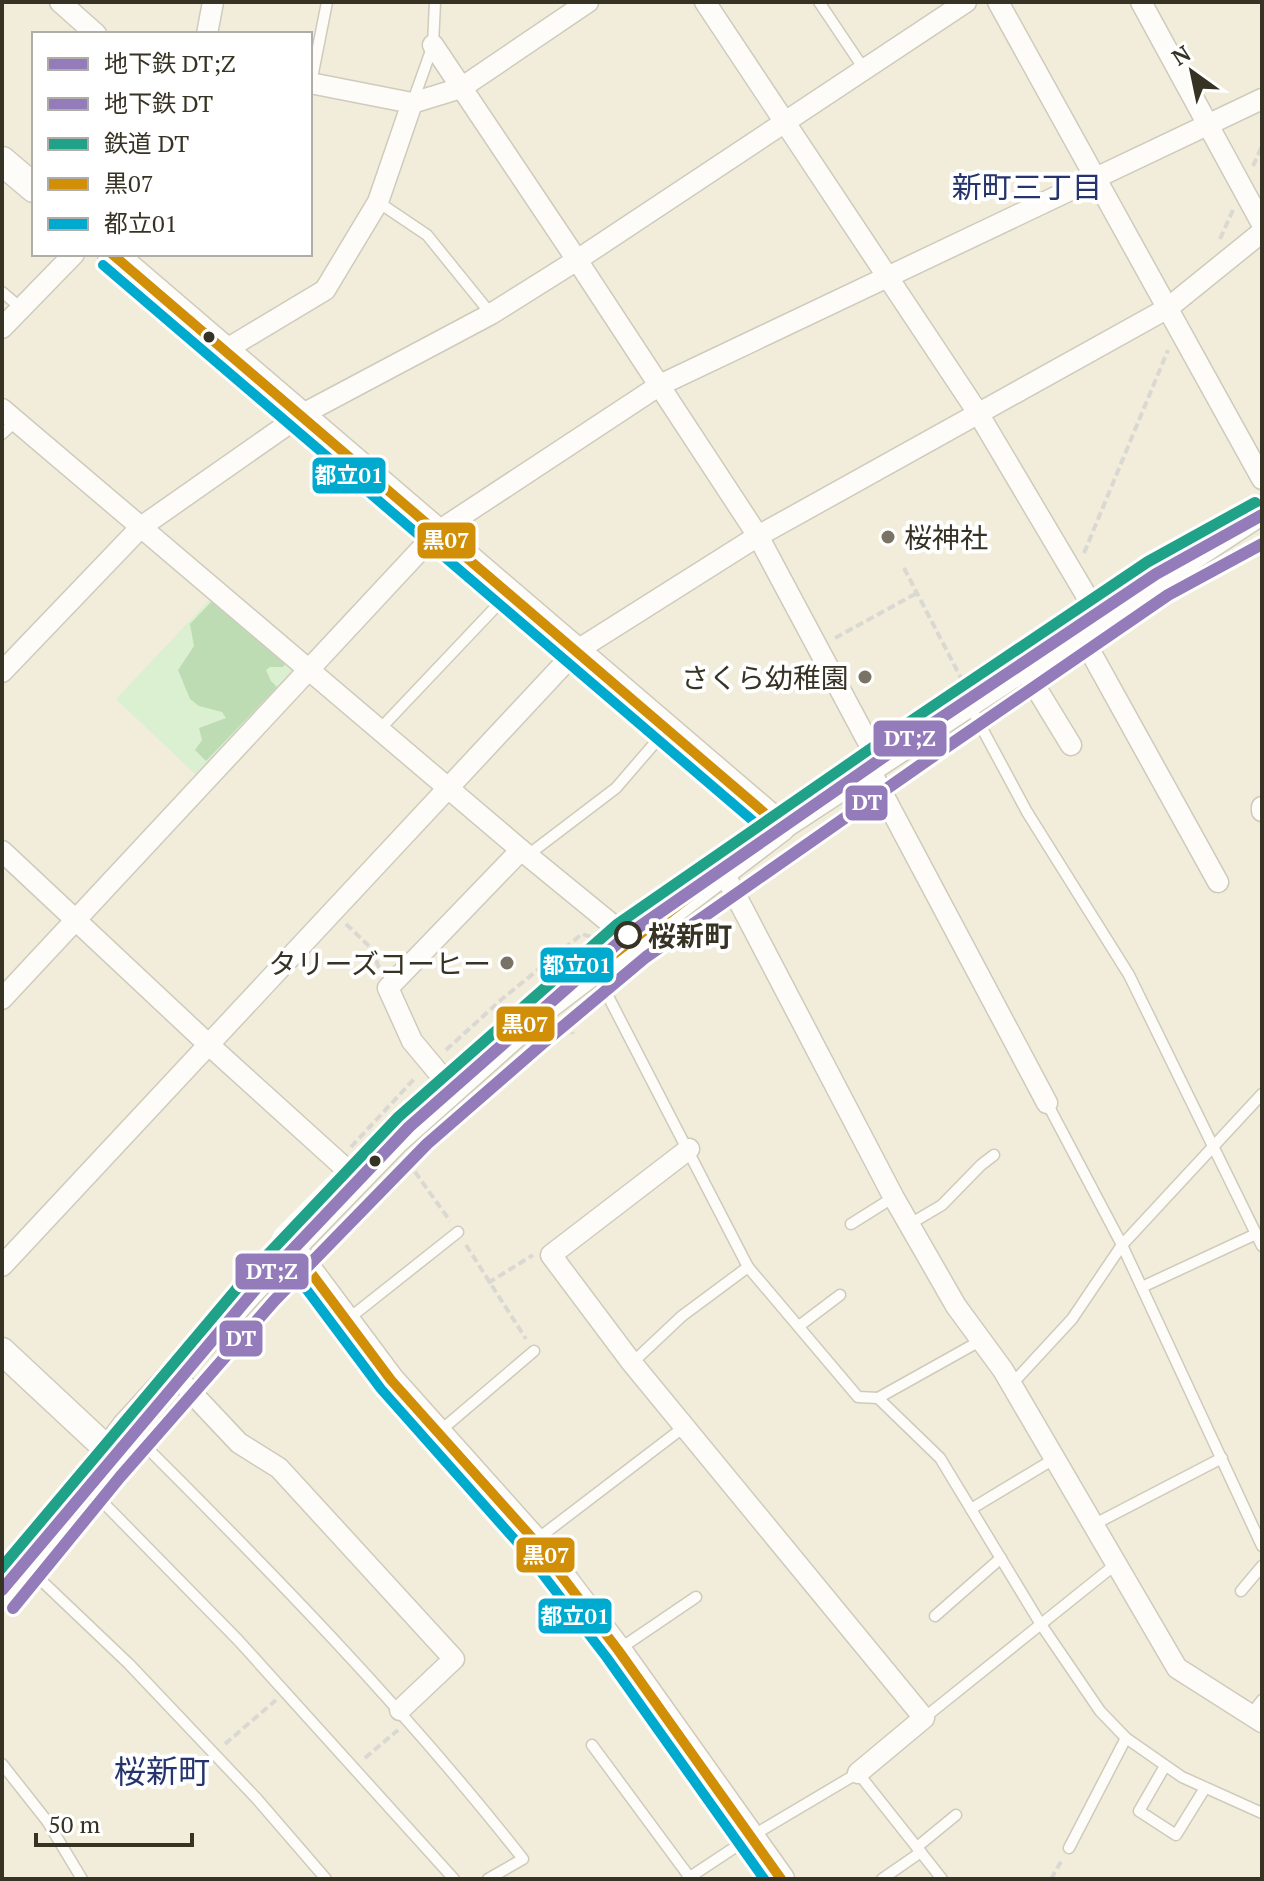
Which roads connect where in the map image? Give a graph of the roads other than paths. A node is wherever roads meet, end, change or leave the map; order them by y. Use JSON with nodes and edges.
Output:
{"nodes":[{"id":1,"x":60,"y":2,"type":"edge"},
{"id":2,"x":213,"y":2,"type":"edge"},
{"id":3,"x":327,"y":2,"type":"edge"},
{"id":4,"x":435,"y":2,"type":"edge"},
{"id":5,"x":705,"y":2,"type":"edge"},
{"id":6,"x":819,"y":2,"type":"edge"},
{"id":7,"x":966,"y":2,"type":"edge"},
{"id":8,"x":998,"y":2,"type":"edge"},
{"id":9,"x":1141,"y":2,"type":"edge"},
{"id":10,"x":575,"y":6,"type":"edge"},
{"id":11,"x":94,"y":32,"type":"edge"},
{"id":12,"x":207,"y":32,"type":"edge"},
{"id":13,"x":433,"y":45,"type":"junction"},
{"id":14,"x":864,"y":69,"type":"junction"},
{"id":15,"x":312,"y":78,"type":"edge"},
{"id":16,"x":312,"y":83,"type":"edge"},
{"id":17,"x":461,"y":88,"type":"junction"},
{"id":18,"x":1262,"y":99,"type":"edge"},
{"id":19,"x":412,"y":103,"type":"junction"},
{"id":20,"x":785,"y":122,"type":"junction"},
{"id":21,"x":1208,"y":124,"type":"junction"},
{"id":22,"x":2,"y":161,"type":"edge"},
{"id":23,"x":1095,"y":178,"type":"junction"},
{"id":24,"x":32,"y":186,"type":"edge"},
{"id":25,"x":378,"y":202,"type":"junction"},
{"id":26,"x":1262,"y":224,"type":"edge"},
{"id":27,"x":1262,"y":232,"type":"edge"},
{"id":28,"x":72,"y":256,"type":"edge"},
{"id":29,"x":114,"y":256,"type":"edge"},
{"id":30,"x":577,"y":260,"type":"junction"},
{"id":31,"x":889,"y":278,"type":"junction"},
{"id":32,"x":2,"y":292,"type":"edge"},
{"id":33,"x":21,"y":308,"type":"junction"},
{"id":34,"x":491,"y":314,"type":"junction"},
{"id":35,"x":1173,"y":317,"type":"junction"},
{"id":36,"x":2,"y":328,"type":"edge"},
{"id":37,"x":225,"y":350,"type":"junction"},
{"id":38,"x":660,"y":385,"type":"junction"},
{"id":39,"x":978,"y":413,"type":"junction"},
{"id":40,"x":301,"y":415,"type":"junction"},
{"id":41,"x":7,"y":421,"type":"edge"},
{"id":42,"x":1262,"y":479,"type":"edge"},
{"id":43,"x":1262,"y":511,"type":"edge"},
{"id":44,"x":141,"y":527,"type":"junction"},
{"id":45,"x":437,"y":532,"type":"junction"},
{"id":46,"x":758,"y":536,"type":"junction"},
{"id":47,"x":509,"y":593,"type":"junction"},
{"id":48,"x":1089,"y":624,"type":"junction"},
{"id":49,"x":576,"y":651,"type":"junction"},
{"id":50,"x":1024,"y":668,"type":"junction"},
{"id":51,"x":309,"y":669,"type":"junction"},
{"id":52,"x":2,"y":672,"type":"edge"},
{"id":53,"x":969,"y":704,"type":"junction"},
{"id":54,"x":380,"y":729,"type":"junction"},
{"id":55,"x":668,"y":729,"type":"junction"},
{"id":56,"x":1071,"y":745,"type":"dead end"},
{"id":57,"x":876,"y":765,"type":"junction"},
{"id":58,"x":449,"y":788,"type":"junction"},
{"id":59,"x":781,"y":827,"type":"junction"},
{"id":60,"x":2,"y":851,"type":"edge"},
{"id":61,"x":524,"y":853,"type":"junction"},
{"id":62,"x":723,"y":871,"type":"junction"},
{"id":63,"x":1218,"y":882,"type":"dead end"},
{"id":64,"x":76,"y":920,"type":"junction"},
{"id":65,"x":631,"y":940,"type":"junction"},
{"id":66,"x":592,"y":958,"type":"junction"},
{"id":67,"x":2,"y":999,"type":"edge"},
{"id":68,"x":209,"y":1045,"type":"junction"},
{"id":69,"x":452,"y":1089,"type":"junction"},
{"id":70,"x":1262,"y":1094,"type":"edge"},
{"id":71,"x":1047,"y":1103,"type":"joint"},
{"id":72,"x":1215,"y":1146,"type":"junction"},
{"id":73,"x":689,"y":1149,"type":"junction"},
{"id":74,"x":994,"y":1155,"type":"dead end"},
{"id":75,"x":350,"y":1166,"type":"junction"},
{"id":76,"x":894,"y":1197,"type":"junction"},
{"id":77,"x":851,"y":1224,"type":"dead end"},
{"id":78,"x":910,"y":1224,"type":"junction"},
{"id":79,"x":458,"y":1232,"type":"road end"},
{"id":80,"x":1256,"y":1234,"type":"junction"},
{"id":81,"x":1122,"y":1245,"type":"junction"},
{"id":82,"x":291,"y":1246,"type":"junction"},
{"id":83,"x":1262,"y":1246,"type":"edge"},
{"id":84,"x":2,"y":1266,"type":"edge"},
{"id":85,"x":748,"y":1267,"type":"junction"},
{"id":86,"x":1142,"y":1287,"type":"junction"},
{"id":87,"x":840,"y":1295,"type":"dead end"},
{"id":88,"x":346,"y":1321,"type":"junction"},
{"id":89,"x":799,"y":1326,"type":"junction"},
{"id":90,"x":980,"y":1341,"type":"junction"},
{"id":91,"x":2,"y":1351,"type":"edge"},
{"id":92,"x":534,"y":1351,"type":"road end"},
{"id":93,"x":632,"y":1363,"type":"junction"},
{"id":94,"x":173,"y":1373,"type":"junction"},
{"id":95,"x":1011,"y":1385,"type":"junction"},
{"id":96,"x":878,"y":1398,"type":"junction"},
{"id":97,"x":126,"y":1427,"type":"junction"},
{"id":98,"x":684,"y":1427,"type":"junction"},
{"id":99,"x":439,"y":1432,"type":"junction"},
{"id":100,"x":108,"y":1450,"type":"junction"},
{"id":101,"x":1222,"y":1458,"type":"junction"},
{"id":102,"x":1054,"y":1459,"type":"junction"},
{"id":103,"x":84,"y":1483,"type":"junction"},
{"id":104,"x":971,"y":1509,"type":"junction"},
{"id":105,"x":1093,"y":1525,"type":"junction"},
{"id":106,"x":1260,"y":1532,"type":"edge"},
{"id":107,"x":535,"y":1541,"type":"junction"},
{"id":108,"x":1262,"y":1546,"type":"edge"},
{"id":109,"x":1001,"y":1558,"type":"junction"},
{"id":110,"x":24,"y":1563,"type":"junction"},
{"id":111,"x":1116,"y":1564,"type":"junction"},
{"id":112,"x":1262,"y":1566,"type":"edge"},
{"id":113,"x":1241,"y":1591,"type":"dead end"},
{"id":114,"x":2,"y":1592,"type":"edge"},
{"id":115,"x":696,"y":1597,"type":"dead end"},
{"id":116,"x":935,"y":1616,"type":"dead end"},
{"id":117,"x":1040,"y":1623,"type":"junction"},
{"id":118,"x":618,"y":1650,"type":"junction"},
{"id":119,"x":1258,"y":1712,"type":"edge"},
{"id":120,"x":404,"y":1716,"type":"junction"},
{"id":121,"x":924,"y":1718,"type":"junction"},
{"id":122,"x":1126,"y":1738,"type":"junction"},
{"id":123,"x":592,"y":1745,"type":"dead end"},
{"id":124,"x":2,"y":1764,"type":"edge"},
{"id":125,"x":1165,"y":1766,"type":"junction"},
{"id":126,"x":858,"y":1773,"type":"junction"},
{"id":127,"x":1205,"y":1788,"type":"junction"},
{"id":128,"x":1262,"y":1813,"type":"edge"},
{"id":129,"x":956,"y":1815,"type":"dead end"},
{"id":130,"x":752,"y":1836,"type":"junction"},
{"id":131,"x":1069,"y":1848,"type":"road end"},
{"id":132,"x":919,"y":1850,"type":"junction"},
{"id":133,"x":82,"y":1879,"type":"edge"},
{"id":134,"x":326,"y":1879,"type":"edge"},
{"id":135,"x":454,"y":1879,"type":"edge"},
{"id":136,"x":488,"y":1879,"type":"edge"},
{"id":137,"x":689,"y":1879,"type":"edge"},
{"id":138,"x":781,"y":1879,"type":"edge"},
{"id":139,"x":882,"y":1879,"type":"edge"},
{"id":140,"x":942,"y":1879,"type":"edge"}],
"edges":[{"from":1,"to":11,"type":"street"},
{"from":2,"to":12,"type":"street"},
{"from":3,"to":15,"type":"lane"},
{"from":4,"to":13,"type":"lane"},
{"from":5,"to":20,"type":"street"},
{"from":6,"to":14,"type":"lane"},
{"from":7,"to":14,"type":"street"},
{"from":8,"to":23,"type":"street"},
{"from":9,"to":21,"type":"street"},
{"from":10,"to":17,"type":"street"},
{"from":13,"to":17,"type":"street"},
{"from":13,"to":19,"type":"lane"},
{"from":14,"to":20,"type":"street"},
{"from":16,"to":19,"type":"street"},
{"from":17,"to":19,"type":"street"},
{"from":17,"to":30,"type":"street"},
{"from":18,"to":21,"type":"street"},
{"from":19,"to":25,"type":"street"},
{"from":20,"to":30,"type":"street"},
{"from":20,"to":31,"type":"street"},
{"from":21,"to":23,"type":"street"},
{"from":21,"to":26,"type":"street"},
{"from":22,"to":24,"type":"main road"},
{"from":23,"to":31,"type":"street"},
{"from":23,"to":35,"type":"street"},
{"from":25,"to":34,"type":"lane"},
{"from":25,"to":37,"type":"street"},
{"from":27,"to":35,"type":"street"},
{"from":28,"to":33,"type":"street"},
{"from":29,"to":37,"type":"main road"},
{"from":30,"to":34,"type":"street"},
{"from":30,"to":38,"type":"street"},
{"from":31,"to":38,"type":"street"},
{"from":31,"to":39,"type":"street"},
{"from":32,"to":33,"type":"lane"},
{"from":33,"to":36,"type":"street"},
{"from":34,"to":40,"type":"street"},
{"from":35,"to":39,"type":"street"},
{"from":35,"to":42,"type":"street"},
{"from":37,"to":40,"type":"main road"},
{"from":38,"to":45,"type":"street"},
{"from":38,"to":46,"type":"street"},
{"from":39,"to":46,"type":"street"},
{"from":39,"to":48,"type":"street"},
{"from":40,"to":44,"type":"street"},
{"from":40,"to":45,"type":"main road"},
{"from":41,"to":44,"type":"street"},
{"from":43,"to":48,"type":"street"},
{"from":44,"to":51,"type":"street"},
{"from":44,"to":52,"type":"street"},
{"from":45,"to":47,"type":"main road"},
{"from":45,"to":51,"type":"street"},
{"from":46,"to":49,"type":"street"},
{"from":46,"to":57,"type":"street"},
{"from":47,"to":49,"type":"main road"},
{"from":47,"to":54,"type":"lane"},
{"from":48,"to":50,"type":"street"},
{"from":48,"to":63,"type":"street"},
{"from":49,"to":55,"type":"main road"},
{"from":49,"to":58,"type":"street"},
{"from":50,"to":53,"type":"street"},
{"from":50,"to":56,"type":"street"},
{"from":51,"to":54,"type":"street"},
{"from":51,"to":64,"type":"street"},
{"from":53,"to":57,"type":"street"},
{"from":53,"to":72,"type":"lane"},
{"from":54,"to":58,"type":"street"},
{"from":55,"to":59,"type":"main road"},
{"from":55,"to":61,"type":"lane"},
{"from":57,"to":59,"type":"street"},
{"from":57,"to":71,"type":"street"},
{"from":58,"to":61,"type":"street"},
{"from":58,"to":68,"type":"street"},
{"from":59,"to":62,"type":"main road"},
{"from":60,"to":64,"type":"street"},
{"from":61,"to":65,"type":"street"},
{"from":61,"to":69,"type":"street"},
{"from":62,"to":65,"type":"main road"},
{"from":62,"to":76,"type":"street"},
{"from":64,"to":67,"type":"street"},
{"from":64,"to":68,"type":"street"},
{"from":65,"to":66,"type":"main road"},
{"from":66,"to":69,"type":"main road"},
{"from":66,"to":73,"type":"lane"},
{"from":68,"to":75,"type":"street"},
{"from":68,"to":84,"type":"street"},
{"from":69,"to":75,"type":"main road"},
{"from":70,"to":72,"type":"lane"},
{"from":71,"to":81,"type":"lane"},
{"from":72,"to":80,"type":"lane"},
{"from":72,"to":81,"type":"lane"},
{"from":73,"to":85,"type":"lane"},
{"from":73,"to":93,"type":"street"},
{"from":74,"to":78,"type":"lane"},
{"from":75,"to":82,"type":"main road"},
{"from":76,"to":77,"type":"lane"},
{"from":76,"to":78,"type":"street"},
{"from":78,"to":90,"type":"street"},
{"from":79,"to":88,"type":"lane"},
{"from":80,"to":83,"type":"lane"},
{"from":80,"to":86,"type":"lane"},
{"from":81,"to":86,"type":"lane"},
{"from":81,"to":95,"type":"lane"},
{"from":82,"to":88,"type":"street"},
{"from":82,"to":94,"type":"main road"},
{"from":85,"to":89,"type":"lane"},
{"from":85,"to":93,"type":"lane"},
{"from":86,"to":101,"type":"lane"},
{"from":87,"to":89,"type":"lane"},
{"from":88,"to":99,"type":"street"},
{"from":89,"to":96,"type":"lane"},
{"from":90,"to":95,"type":"street"},
{"from":90,"to":96,"type":"lane"},
{"from":91,"to":100,"type":"street"},
{"from":92,"to":99,"type":"lane"},
{"from":93,"to":98,"type":"street"},
{"from":94,"to":97,"type":"main road"},
{"from":94,"to":120,"type":"street"},
{"from":95,"to":102,"type":"street"},
{"from":96,"to":104,"type":"lane"},
{"from":97,"to":100,"type":"main road"},
{"from":97,"to":120,"type":"lane"},
{"from":98,"to":107,"type":"lane"},
{"from":98,"to":121,"type":"street"},
{"from":99,"to":107,"type":"street"},
{"from":100,"to":103,"type":"main road"},
{"from":101,"to":105,"type":"lane"},
{"from":101,"to":106,"type":"lane"},
{"from":102,"to":104,"type":"lane"},
{"from":102,"to":105,"type":"street"},
{"from":103,"to":110,"type":"main road"},
{"from":103,"to":135,"type":"lane"},
{"from":104,"to":109,"type":"lane"},
{"from":105,"to":111,"type":"street"},
{"from":106,"to":108,"type":"lane"},
{"from":107,"to":118,"type":"street"},
{"from":109,"to":116,"type":"lane"},
{"from":109,"to":117,"type":"lane"},
{"from":110,"to":114,"type":"main road"},
{"from":110,"to":134,"type":"lane"},
{"from":111,"to":117,"type":"lane"},
{"from":111,"to":119,"type":"street"},
{"from":112,"to":113,"type":"lane"},
{"from":115,"to":118,"type":"lane"},
{"from":117,"to":121,"type":"lane"},
{"from":117,"to":122,"type":"lane"},
{"from":118,"to":130,"type":"street"},
{"from":120,"to":136,"type":"lane"},
{"from":121,"to":126,"type":"street"},
{"from":122,"to":125,"type":"lane"},
{"from":122,"to":131,"type":"lane"},
{"from":123,"to":137,"type":"lane"},
{"from":124,"to":133,"type":"lane"},
{"from":125,"to":127,"type":"lane"},
{"from":125,"to":127,"type":"lane"},
{"from":126,"to":130,"type":"lane"},
{"from":126,"to":132,"type":"lane"},
{"from":127,"to":128,"type":"lane"},
{"from":129,"to":132,"type":"lane"},
{"from":130,"to":137,"type":"lane"},
{"from":130,"to":138,"type":"street"},
{"from":132,"to":139,"type":"lane"},
{"from":132,"to":140,"type":"lane"}]}
